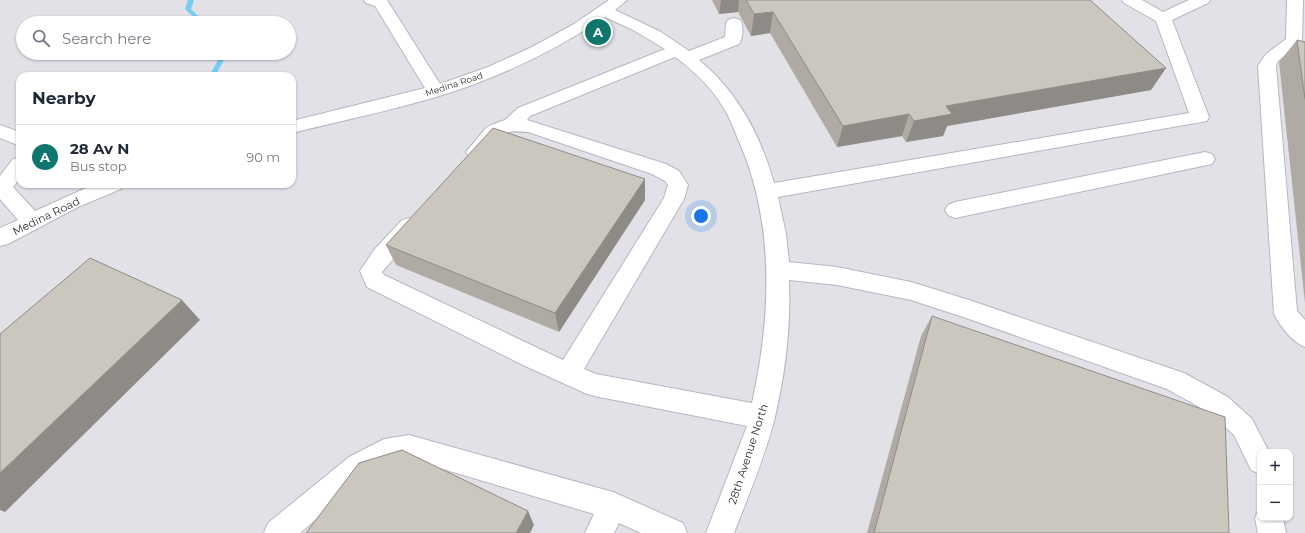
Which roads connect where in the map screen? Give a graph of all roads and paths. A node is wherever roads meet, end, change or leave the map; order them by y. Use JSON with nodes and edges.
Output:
{"nodes":[{"id":1,"x":1130,"y":0,"type":"edge"},
{"id":2,"x":1202,"y":0,"type":"edge"},
{"id":3,"x":1295,"y":0,"type":"edge"},
{"id":4,"x":379,"y":1,"type":"edge"},
{"id":5,"x":612,"y":5,"type":"edge"},
{"id":6,"x":1163,"y":18,"type":"junction"},
{"id":7,"x":734,"y":23,"type":"dead end"},
{"id":8,"x":683,"y":54,"type":"junction"},
{"id":9,"x":436,"y":91,"type":"junction"},
{"id":10,"x":511,"y":125,"type":"junction"},
{"id":11,"x":296,"y":126,"type":"edge"},
{"id":12,"x":0,"y":131,"type":"edge"},
{"id":13,"x":16,"y":138,"type":"edge"},
{"id":14,"x":1205,"y":159,"type":"dead end"},
{"id":15,"x":16,"y":169,"type":"edge"},
{"id":16,"x":460,"y":169,"type":"edge"},
{"id":17,"x":1,"y":188,"type":"edge"},
{"id":18,"x":104,"y":188,"type":"edge"},
{"id":19,"x":766,"y":192,"type":"junction"},
{"id":20,"x":424,"y":210,"type":"edge"},
{"id":21,"x":955,"y":210,"type":"dead end"},
{"id":22,"x":32,"y":222,"type":"junction"},
{"id":23,"x":0,"y":238,"type":"edge"},
{"id":24,"x":778,"y":270,"type":"junction"},
{"id":25,"x":1305,"y":337,"type":"edge"},
{"id":26,"x":568,"y":374,"type":"junction"},
{"id":27,"x":762,"y":417,"type":"junction"},
{"id":28,"x":1257,"y":454,"type":"edge"},
{"id":29,"x":613,"y":506,"type":"junction"},
{"id":30,"x":1270,"y":521,"type":"edge"},
{"id":31,"x":278,"y":533,"type":"edge"},
{"id":32,"x":599,"y":533,"type":"edge"},
{"id":33,"x":673,"y":533,"type":"edge"},
{"id":34,"x":720,"y":533,"type":"edge"},
{"id":35,"x":1272,"y":533,"type":"edge"}],
"edges":[{"from":1,"to":6,"type":"street"},
{"from":2,"to":6,"type":"street"},
{"from":3,"to":25,"type":"street"},
{"from":4,"to":9,"type":"street"},
{"from":5,"to":8,"type":"street","name":"28th Avenue North"},
{"from":5,"to":9,"type":"street","name":"Medina Road"},
{"from":6,"to":19,"type":"street"},
{"from":7,"to":8,"type":"street"},
{"from":8,"to":10,"type":"street"},
{"from":8,"to":19,"type":"street","name":"28th Avenue North"},
{"from":9,"to":11,"type":"street","name":"Medina Road"},
{"from":10,"to":16,"type":"street"},
{"from":10,"to":26,"type":"street"},
{"from":12,"to":13,"type":"street"},
{"from":14,"to":21,"type":"street"},
{"from":15,"to":17,"type":"street"},
{"from":17,"to":22,"type":"street"},
{"from":18,"to":22,"type":"street","name":"Medina Road"},
{"from":19,"to":24,"type":"street","name":"28th Avenue North"},
{"from":20,"to":26,"type":"street"},
{"from":22,"to":23,"type":"street","name":"Medina Road"},
{"from":24,"to":27,"type":"street","name":"28th Avenue North"},
{"from":24,"to":28,"type":"street"},
{"from":26,"to":27,"type":"street"},
{"from":27,"to":34,"type":"street","name":"28th Avenue North"},
{"from":29,"to":31,"type":"street"},
{"from":29,"to":32,"type":"street"},
{"from":29,"to":33,"type":"street"},
{"from":30,"to":35,"type":"street"}]}
